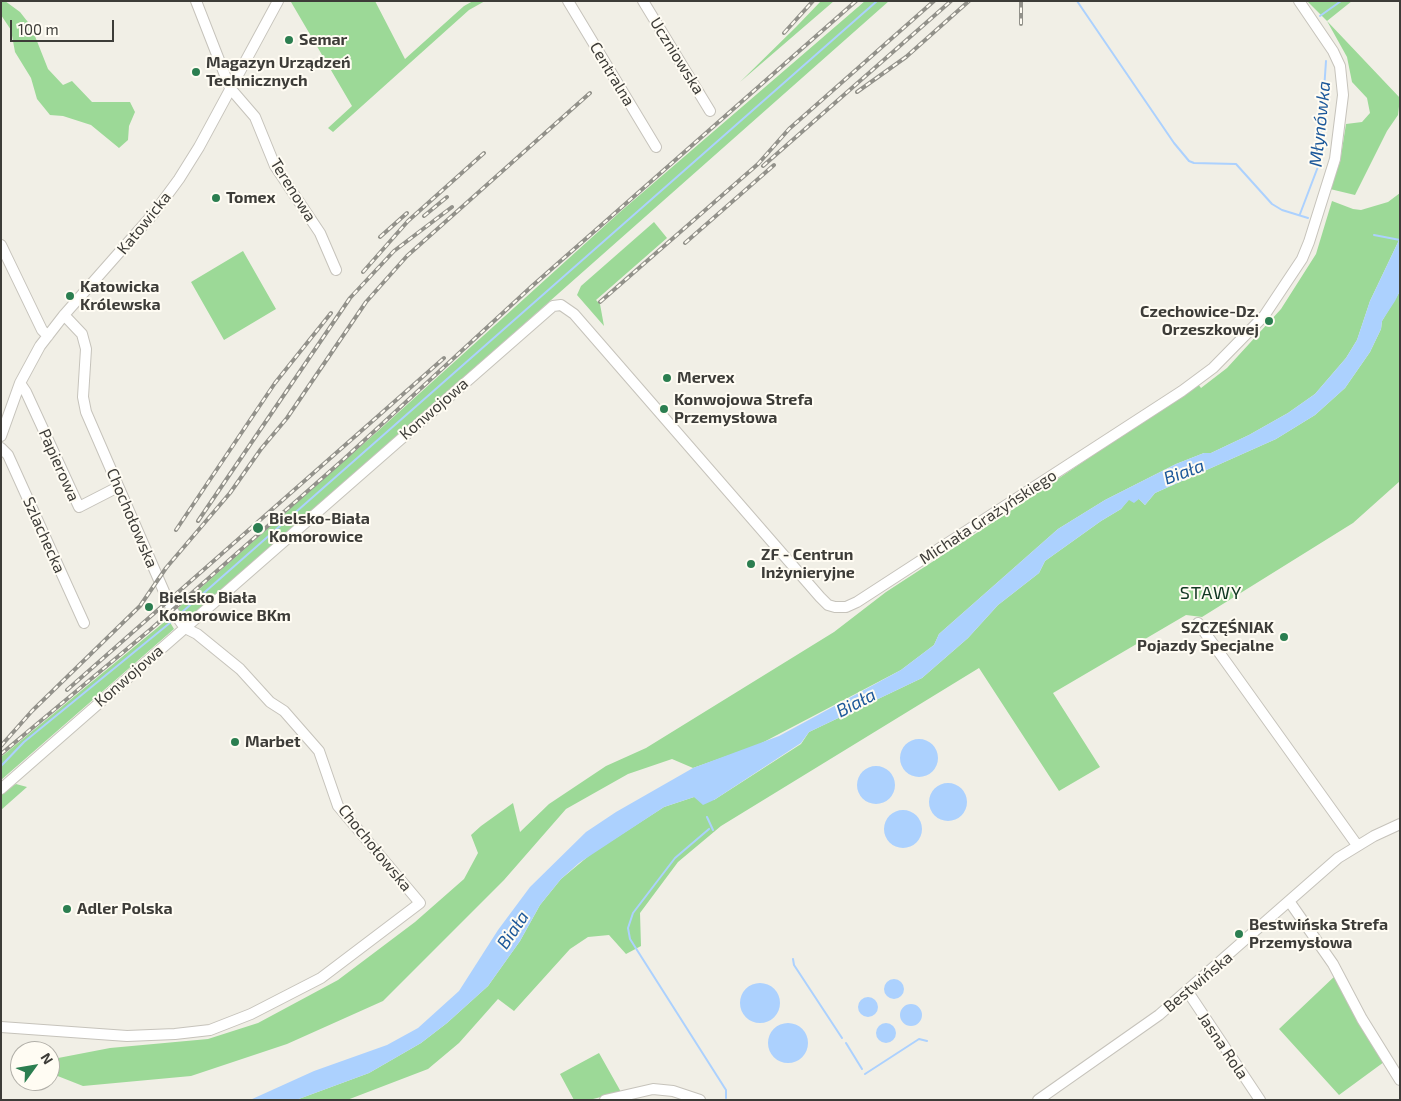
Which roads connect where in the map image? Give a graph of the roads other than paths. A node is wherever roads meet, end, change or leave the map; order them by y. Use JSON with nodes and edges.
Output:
{"nodes":[{"id":1,"x":196,"y":1,"type":"edge"},
{"id":2,"x":278,"y":1,"type":"edge"},
{"id":3,"x":568,"y":1,"type":"edge"},
{"id":4,"x":643,"y":1,"type":"edge"},
{"id":5,"x":1299,"y":1,"type":"edge"},
{"id":6,"x":230,"y":88,"type":"junction"},
{"id":7,"x":710,"y":111,"type":"dead end"},
{"id":8,"x":656,"y":147,"type":"dead end"},
{"id":9,"x":1,"y":245,"type":"edge"},
{"id":10,"x":336,"y":270,"type":"dead end"},
{"id":11,"x":64,"y":315,"type":"junction"},
{"id":12,"x":48,"y":336,"type":"junction"},
{"id":13,"x":20,"y":383,"type":"junction"},
{"id":14,"x":3,"y":423,"type":"edge"},
{"id":15,"x":1,"y":436,"type":"edge"},
{"id":16,"x":1,"y":448,"type":"edge"},
{"id":17,"x":118,"y":486,"type":"junction"},
{"id":18,"x":835,"y":607,"type":"joint"},
{"id":19,"x":84,"y":623,"type":"dead end"},
{"id":20,"x":1198,"y":623,"type":"dead end"},
{"id":21,"x":185,"y":628,"type":"junction"},
{"id":22,"x":1,"y":789,"type":"edge"},
{"id":23,"x":1400,"y":824,"type":"edge"},
{"id":24,"x":1357,"y":846,"type":"junction"},
{"id":25,"x":1289,"y":901,"type":"junction"},
{"id":26,"x":1188,"y":992,"type":"junction"},
{"id":27,"x":1,"y":1027,"type":"edge"},
{"id":28,"x":1400,"y":1080,"type":"edge"},
{"id":29,"x":605,"y":1100,"type":"edge"},
{"id":30,"x":700,"y":1100,"type":"edge"},
{"id":31,"x":1038,"y":1100,"type":"edge"},
{"id":32,"x":1260,"y":1100,"type":"edge"}],
"edges":[{"from":1,"to":6,"type":"street"},
{"from":2,"to":6,"type":"street","name":"Katowicka"},
{"from":3,"to":8,"type":"street","name":"Centralna"},
{"from":4,"to":7,"type":"street","name":"Uczniowska"},
{"from":5,"to":18,"type":"street","name":"Michała Grażyńskiego"},
{"from":6,"to":10,"type":"street","name":"Terenowa"},
{"from":6,"to":11,"type":"street","name":"Katowicka"},
{"from":9,"to":12,"type":"street"},
{"from":11,"to":12,"type":"street","name":"Katowicka"},
{"from":11,"to":17,"type":"street","name":"Chochołowska"},
{"from":12,"to":13,"type":"street","name":"Katowicka"},
{"from":13,"to":14,"type":"street","name":"Katowicka"},
{"from":13,"to":17,"type":"street","name":"Papierowa"},
{"from":14,"to":15,"type":"street","name":"Katowicka"},
{"from":16,"to":19,"type":"street","name":"Szlachecka"},
{"from":17,"to":21,"type":"street","name":"Chochołowska"},
{"from":18,"to":21,"type":"street","name":"Konwojowa"},
{"from":20,"to":24,"type":"street"},
{"from":21,"to":22,"type":"street","name":"Konwojowa"},
{"from":21,"to":27,"type":"street","name":"Chochołowska"},
{"from":23,"to":24,"type":"street","name":"Bestwińska"},
{"from":24,"to":25,"type":"street","name":"Bestwińska"},
{"from":25,"to":26,"type":"street","name":"Bestwińska"},
{"from":25,"to":28,"type":"street"},
{"from":26,"to":31,"type":"street","name":"Bestwińska"},
{"from":26,"to":32,"type":"street","name":"Jasna Rola"},
{"from":29,"to":30,"type":"street"}]}
